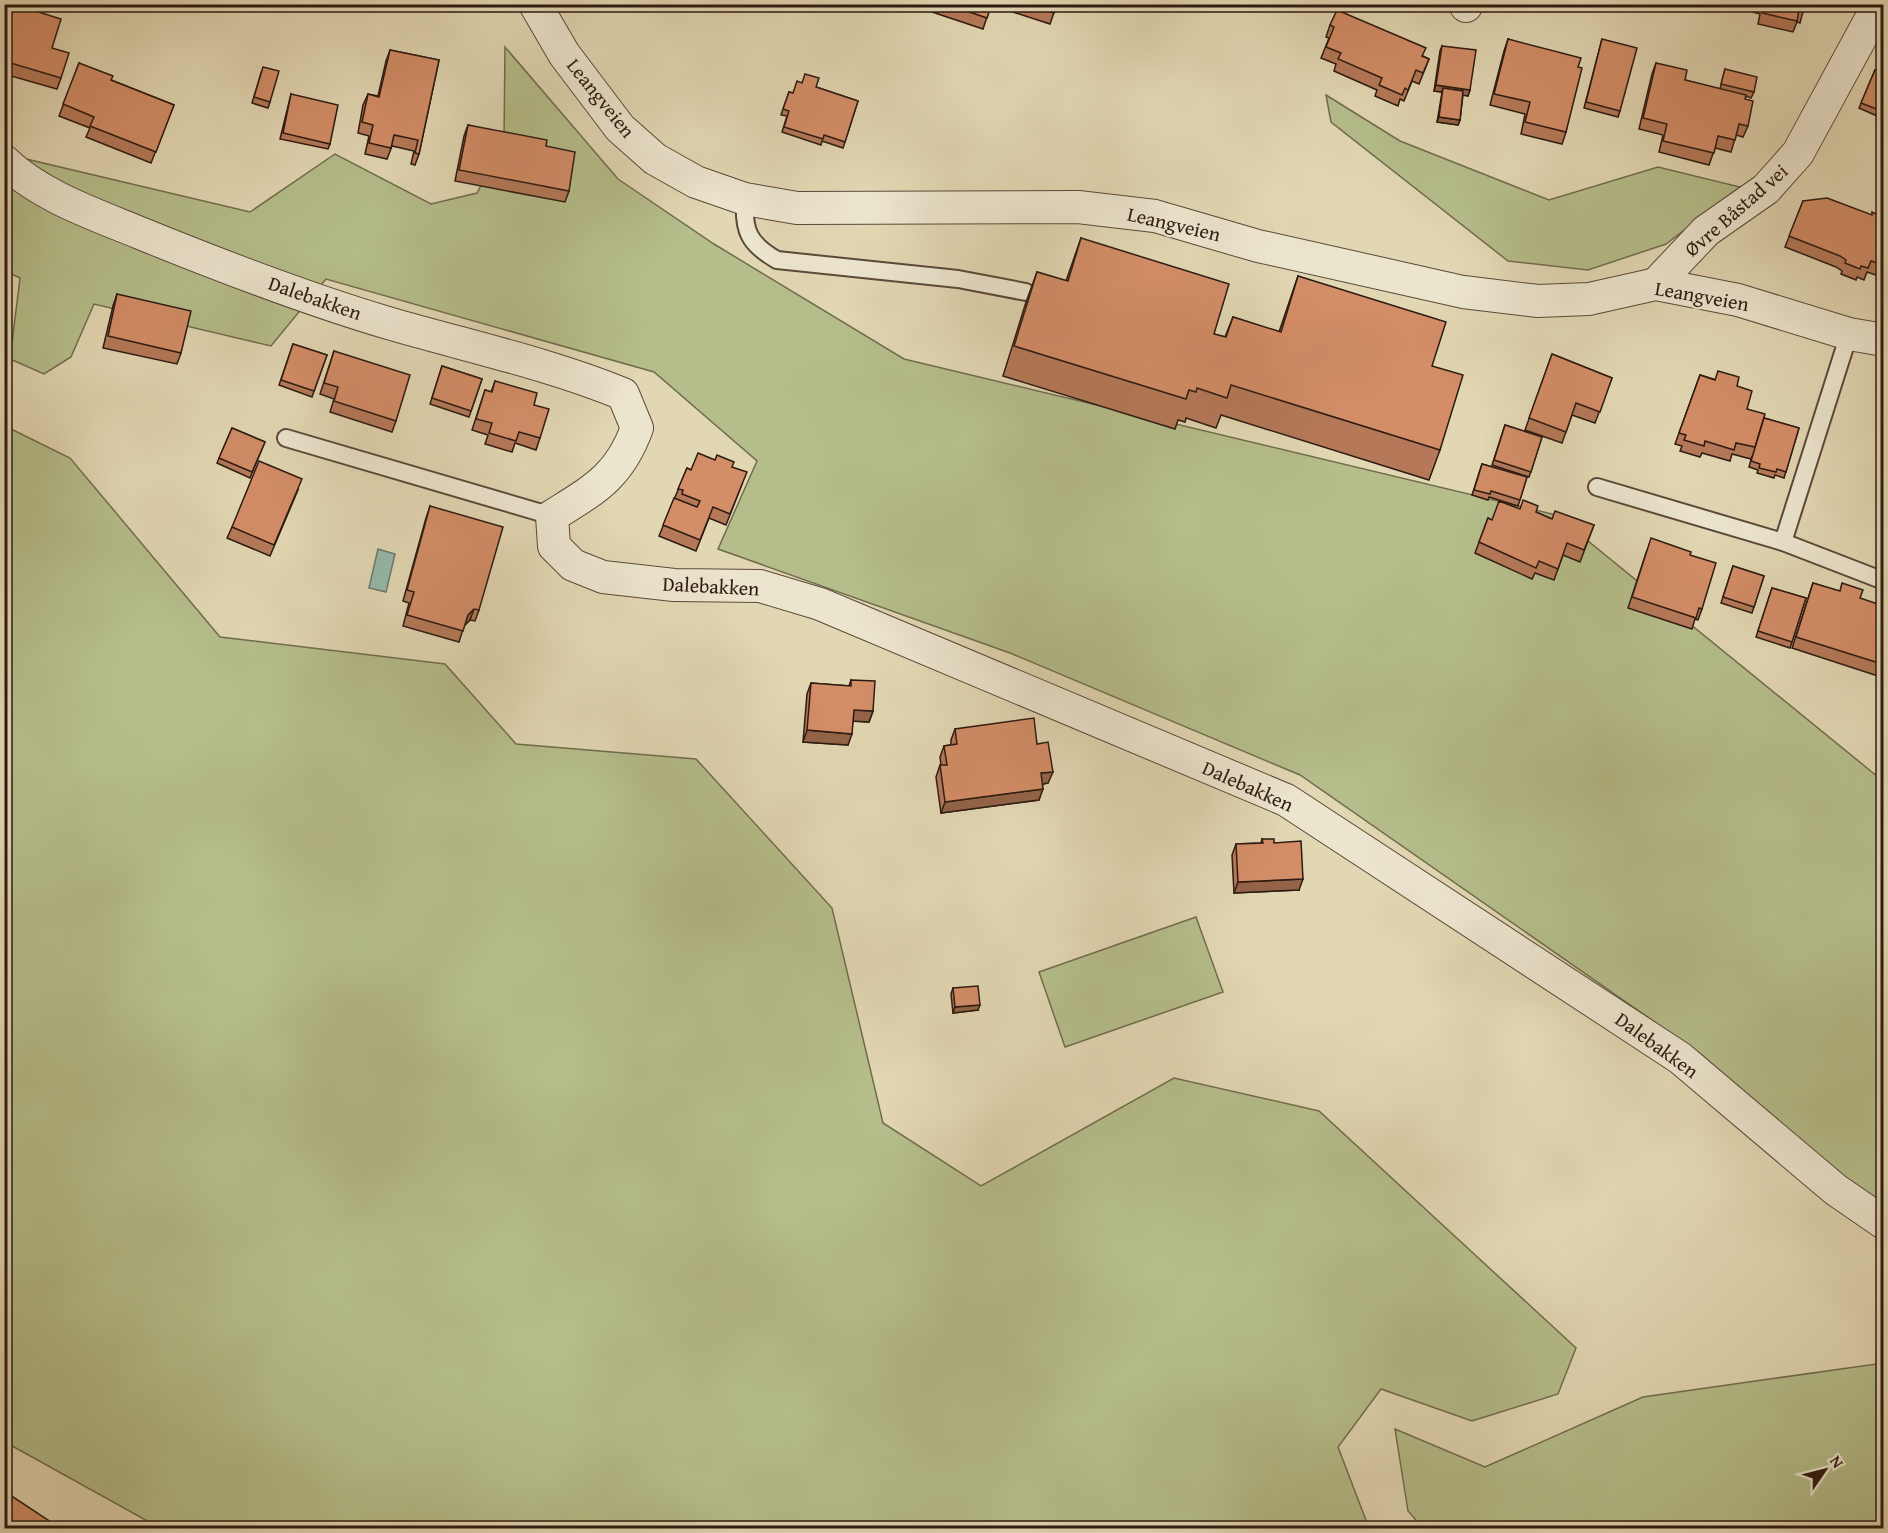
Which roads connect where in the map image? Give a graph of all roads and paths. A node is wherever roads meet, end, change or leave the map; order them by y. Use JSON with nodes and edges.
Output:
{"nodes":[{"id":1,"x":535,"y":4,"type":"edge"},
{"id":2,"x":1879,"y":4,"type":"edge"},
{"id":3,"x":4,"y":161,"type":"edge"},
{"id":4,"x":745,"y":199,"type":"junction"},
{"id":5,"x":1656,"y":284,"type":"junction"},
{"id":6,"x":1026,"y":292,"type":"dead end"},
{"id":7,"x":1849,"y":334,"type":"junction"},
{"id":8,"x":1884,"y":340,"type":"edge"},
{"id":9,"x":286,"y":438,"type":"dead end"},
{"id":10,"x":1597,"y":487,"type":"dead end"},
{"id":11,"x":552,"y":516,"type":"junction"},
{"id":12,"x":1783,"y":542,"type":"junction"},
{"id":13,"x":1884,"y":581,"type":"edge"},
{"id":14,"x":1884,"y":1223,"type":"edge"}],
"edges":[{"from":1,"to":4,"type":"street","name":"Leangveien"},
{"from":2,"to":5,"type":"street","name":"Øvre Båstad vei"},
{"from":3,"to":11,"type":"street","name":"Dalebakken"},
{"from":4,"to":5,"type":"street","name":"Leangveien"},
{"from":4,"to":6,"type":"lane"},
{"from":5,"to":7,"type":"street","name":"Leangveien"},
{"from":7,"to":8,"type":"street","name":"Leangveien"},
{"from":7,"to":12,"type":"lane"},
{"from":9,"to":11,"type":"lane"},
{"from":10,"to":12,"type":"lane"},
{"from":11,"to":14,"type":"street","name":"Dalebakken"},
{"from":12,"to":13,"type":"lane"}]}
